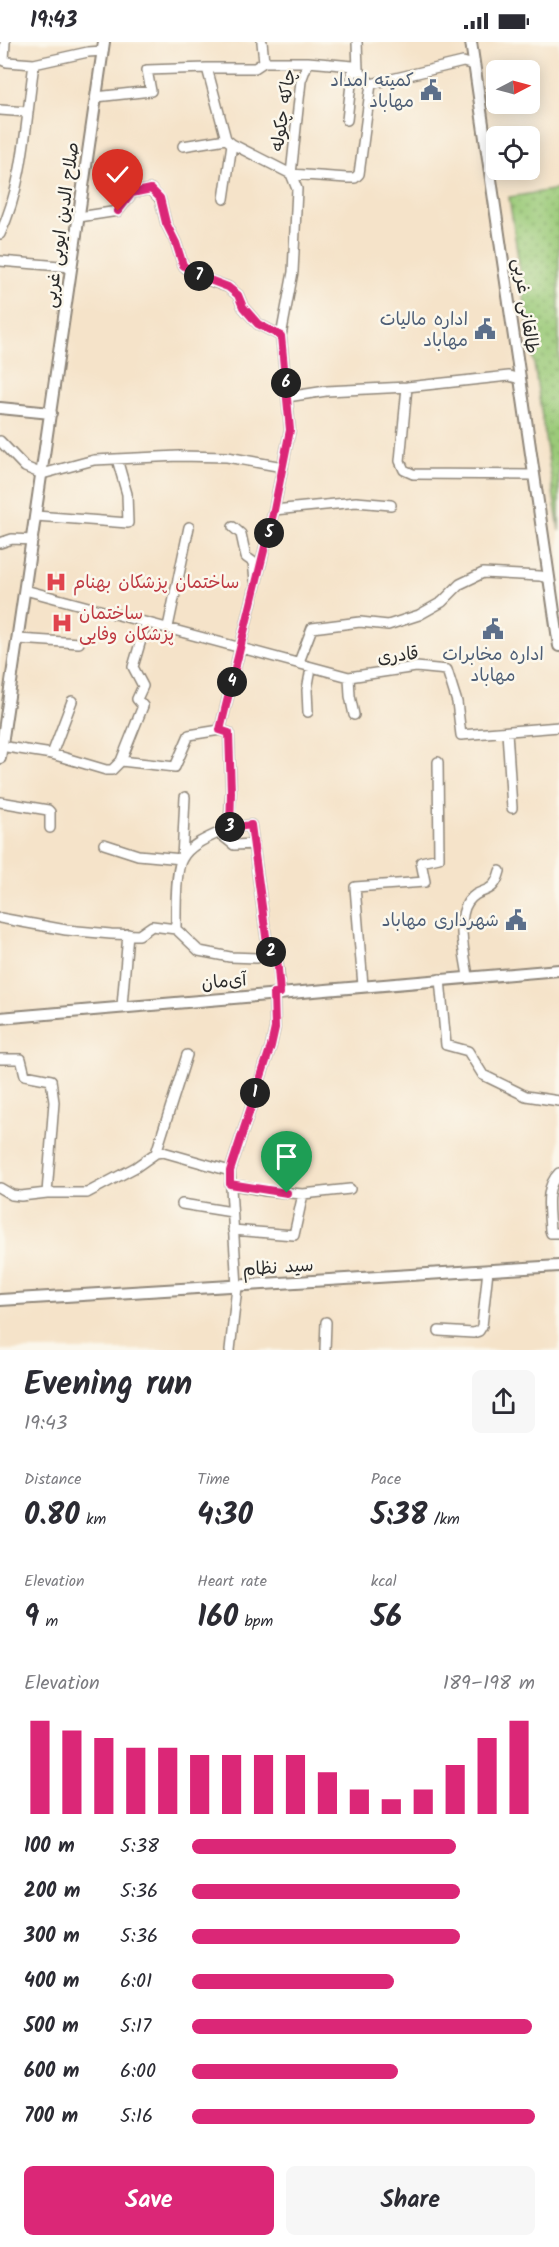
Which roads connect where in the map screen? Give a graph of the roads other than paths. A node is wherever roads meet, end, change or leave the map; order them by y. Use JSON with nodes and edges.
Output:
{"nodes":[{"id":1,"x":5,"y":42,"type":"edge"},
{"id":2,"x":262,"y":42,"type":"edge"},
{"id":3,"x":357,"y":42,"type":"edge"},
{"id":4,"x":471,"y":42,"type":"edge"},
{"id":5,"x":104,"y":47,"type":"edge"},
{"id":6,"x":264,"y":62,"type":"junction"},
{"id":7,"x":308,"y":62,"type":"junction"},
{"id":8,"x":34,"y":64,"type":"junction"},
{"id":9,"x":474,"y":65,"type":"junction"},
{"id":10,"x":356,"y":68,"type":"junction"},
{"id":11,"x":207,"y":69,"type":"junction"},
{"id":12,"x":371,"y":84,"type":"junction"},
{"id":13,"x":96,"y":97,"type":"junction"},
{"id":14,"x":0,"y":110,"type":"edge"},
{"id":15,"x":27,"y":112,"type":"junction"},
{"id":16,"x":347,"y":120,"type":"dead end"},
{"id":17,"x":229,"y":142,"type":"junction"},
{"id":18,"x":183,"y":146,"type":"dead end"},
{"id":19,"x":291,"y":174,"type":"junction"},
{"id":20,"x":224,"y":199,"type":"dead end"},
{"id":21,"x":79,"y":218,"type":"junction"},
{"id":22,"x":0,"y":234,"type":"edge"},
{"id":23,"x":0,"y":261,"type":"edge"},
{"id":24,"x":72,"y":267,"type":"junction"},
{"id":25,"x":281,"y":336,"type":"junction"},
{"id":26,"x":520,"y":379,"type":"junction"},
{"id":27,"x":407,"y":387,"type":"junction"},
{"id":28,"x":287,"y":397,"type":"junction"},
{"id":29,"x":0,"y":408,"type":"edge"},
{"id":30,"x":51,"y":413,"type":"junction"},
{"id":31,"x":0,"y":441,"type":"edge"},
{"id":32,"x":117,"y":459,"type":"junction"},
{"id":33,"x":283,"y":467,"type":"junction"},
{"id":34,"x":42,"y":474,"type":"junction"},
{"id":35,"x":534,"y":475,"type":"junction"},
{"id":36,"x":391,"y":505,"type":"dead end"},
{"id":37,"x":274,"y":510,"type":"junction"},
{"id":38,"x":36,"y":516,"type":"junction"},
{"id":39,"x":233,"y":526,"type":"dead end"},
{"id":40,"x":189,"y":527,"type":"dead end"},
{"id":41,"x":33,"y":540,"type":"junction"},
{"id":42,"x":0,"y":543,"type":"edge"},
{"id":43,"x":549,"y":578,"type":"junction"},
{"id":44,"x":256,"y":585,"type":"junction"},
{"id":45,"x":25,"y":590,"type":"junction"},
{"id":46,"x":146,"y":623,"type":"junction"},
{"id":47,"x":168,"y":627,"type":"junction"},
{"id":48,"x":18,"y":639,"type":"junction"},
{"id":49,"x":79,"y":644,"type":"dead end"},
{"id":50,"x":241,"y":646,"type":"junction"},
{"id":51,"x":559,"y":646,"type":"edge"},
{"id":52,"x":299,"y":662,"type":"junction"},
{"id":53,"x":311,"y":668,"type":"junction"},
{"id":54,"x":349,"y":677,"type":"junction"},
{"id":55,"x":72,"y":700,"type":"dead end"},
{"id":56,"x":308,"y":712,"type":"dead end"},
{"id":57,"x":354,"y":715,"type":"dead end"},
{"id":58,"x":559,"y":727,"type":"edge"},
{"id":59,"x":220,"y":730,"type":"junction"},
{"id":60,"x":507,"y":732,"type":"junction"},
{"id":61,"x":1,"y":746,"type":"edge"},
{"id":62,"x":52,"y":754,"type":"junction"},
{"id":63,"x":0,"y":758,"type":"edge"},
{"id":64,"x":121,"y":761,"type":"junction"},
{"id":65,"x":438,"y":762,"type":"dead end"},
{"id":66,"x":184,"y":797,"type":"dead end"},
{"id":67,"x":0,"y":802,"type":"edge"},
{"id":68,"x":512,"y":808,"type":"dead end"},
{"id":69,"x":50,"y":828,"type":"dead end"},
{"id":70,"x":230,"y":828,"type":"junction"},
{"id":71,"x":219,"y":833,"type":"junction"},
{"id":72,"x":104,"y":844,"type":"dead end"},
{"id":73,"x":254,"y":844,"type":"junction"},
{"id":74,"x":182,"y":859,"type":"junction"},
{"id":75,"x":500,"y":871,"type":"dead end"},
{"id":76,"x":0,"y":918,"type":"edge"},
{"id":77,"x":176,"y":929,"type":"junction"},
{"id":78,"x":128,"y":934,"type":"junction"},
{"id":79,"x":268,"y":951,"type":"junction"},
{"id":80,"x":559,"y":970,"type":"edge"},
{"id":81,"x":468,"y":976,"type":"junction"},
{"id":82,"x":440,"y":979,"type":"junction"},
{"id":83,"x":363,"y":986,"type":"junction"},
{"id":84,"x":277,"y":993,"type":"junction"},
{"id":85,"x":122,"y":1006,"type":"junction"},
{"id":86,"x":0,"y":1018,"type":"edge"},
{"id":87,"x":187,"y":1054,"type":"dead end"},
{"id":88,"x":0,"y":1059,"type":"edge"},
{"id":89,"x":559,"y":1101,"type":"edge"},
{"id":90,"x":156,"y":1153,"type":"junction"},
{"id":91,"x":230,"y":1171,"type":"junction"},
{"id":92,"x":559,"y":1173,"type":"edge"},
{"id":93,"x":230,"y":1184,"type":"junction"},
{"id":94,"x":0,"y":1188,"type":"edge"},
{"id":95,"x":350,"y":1189,"type":"dead end"},
{"id":96,"x":47,"y":1192,"type":"junction"},
{"id":97,"x":303,"y":1194,"type":"junction"},
{"id":98,"x":182,"y":1204,"type":"dead end"},
{"id":99,"x":232,"y":1212,"type":"junction"},
{"id":100,"x":233,"y":1230,"type":"junction"},
{"id":101,"x":559,"y":1233,"type":"edge"},
{"id":102,"x":559,"y":1266,"type":"edge"},
{"id":103,"x":488,"y":1270,"type":"junction"},
{"id":104,"x":237,"y":1287,"type":"junction"},
{"id":105,"x":0,"y":1300,"type":"edge"},
{"id":106,"x":326,"y":1322,"type":"dead end"},
{"id":107,"x":439,"y":1331,"type":"dead end"},
{"id":108,"x":230,"y":1350,"type":"edge"},
{"id":109,"x":325,"y":1350,"type":"edge"}],
"edges":[{"from":1,"to":8,"type":"street"},
{"from":2,"to":6,"type":"street","name":"چاکه چکوله"},
{"from":3,"to":10,"type":"street"},
{"from":4,"to":9,"type":"street","name":"طالقانی غربی"},
{"from":5,"to":8,"type":"street"},
{"from":5,"to":13,"type":"street","name":"صلاح الدین ایوبی غربی"},
{"from":6,"to":7,"type":"street","name":"چاکه چکوله"},
{"from":6,"to":11,"type":"street","name":"چاکه چکوله"},
{"from":7,"to":10,"type":"street","name":"چاکه چکوله"},
{"from":7,"to":19,"type":"street","name":"چاکه چکوله"},
{"from":8,"to":15,"type":"street"},
{"from":9,"to":12,"type":"street"},
{"from":9,"to":26,"type":"street","name":"طالقانی غربی"},
{"from":10,"to":12,"type":"street"},
{"from":10,"to":16,"type":"street"},
{"from":11,"to":13,"type":"street","name":"چاکه چکوله"},
{"from":11,"to":17,"type":"street"},
{"from":12,"to":19,"type":"street"},
{"from":13,"to":21,"type":"street","name":"صلاح الدین ایوبی غربی"},
{"from":14,"to":15,"type":"street"},
{"from":15,"to":22,"type":"street"},
{"from":17,"to":18,"type":"street"},
{"from":17,"to":19,"type":"street","name":"چاکه چکوله"},
{"from":17,"to":20,"type":"street"},
{"from":19,"to":25,"type":"street"},
{"from":21,"to":24,"type":"street","name":"صلاح الدین ایوبی غربی"},
{"from":21,"to":25,"type":"street"},
{"from":23,"to":24,"type":"street"},
{"from":24,"to":30,"type":"street","name":"صلاح الدین ایوبی غربی"},
{"from":25,"to":28,"type":"street"},
{"from":26,"to":27,"type":"street"},
{"from":26,"to":35,"type":"street","name":"طالقانی غربی"},
{"from":27,"to":28,"type":"street"},
{"from":27,"to":35,"type":"street"},
{"from":28,"to":33,"type":"street"},
{"from":29,"to":30,"type":"street"},
{"from":30,"to":34,"type":"street","name":"صلاح الدین ایوبی غربی"},
{"from":31,"to":34,"type":"street"},
{"from":32,"to":33,"type":"street"},
{"from":32,"to":34,"type":"street"},
{"from":32,"to":38,"type":"street"},
{"from":33,"to":37,"type":"street"},
{"from":34,"to":38,"type":"street","name":"صلاح الدین ایوبی غربی"},
{"from":35,"to":43,"type":"street","name":"طالقانی غربی"},
{"from":36,"to":37,"type":"street"},
{"from":37,"to":44,"type":"street"},
{"from":38,"to":41,"type":"street","name":"صلاح الدین ایوبی غربی"},
{"from":39,"to":44,"type":"street"},
{"from":40,"to":47,"type":"street"},
{"from":41,"to":42,"type":"street"},
{"from":41,"to":45,"type":"street","name":"صلاح الدین ایوبی غربی"},
{"from":43,"to":51,"type":"street","name":"طالقانی غربی"},
{"from":43,"to":52,"type":"street"},
{"from":44,"to":50,"type":"street"},
{"from":45,"to":46,"type":"street","name":"قادری"},
{"from":45,"to":48,"type":"street","name":"صلاح الدین ایوبی غربی"},
{"from":46,"to":47,"type":"street","name":"قادری"},
{"from":46,"to":64,"type":"street"},
{"from":47,"to":50,"type":"street","name":"قادری"},
{"from":48,"to":49,"type":"street"},
{"from":48,"to":61,"type":"street","name":"صلاح الدین ایوبی غربی"},
{"from":50,"to":52,"type":"street","name":"قادری"},
{"from":50,"to":59,"type":"street"},
{"from":52,"to":53,"type":"street","name":"قادری"},
{"from":53,"to":54,"type":"street","name":"قادری"},
{"from":53,"to":56,"type":"street"},
{"from":54,"to":57,"type":"street"},
{"from":54,"to":60,"type":"street","name":"قادری"},
{"from":55,"to":62,"type":"street"},
{"from":58,"to":60,"type":"street","name":"قادری"},
{"from":59,"to":64,"type":"street"},
{"from":59,"to":70,"type":"street"},
{"from":60,"to":68,"type":"street"},
{"from":61,"to":62,"type":"street"},
{"from":61,"to":63,"type":"street","name":"صلاح الدین ایوبی غربی"},
{"from":62,"to":64,"type":"street"},
{"from":65,"to":83,"type":"street"},
{"from":66,"to":74,"type":"street"},
{"from":67,"to":69,"type":"street"},
{"from":70,"to":71,"type":"street"},
{"from":70,"to":73,"type":"street"},
{"from":71,"to":73,"type":"street"},
{"from":71,"to":74,"type":"street"},
{"from":72,"to":74,"type":"street"},
{"from":73,"to":79,"type":"street"},
{"from":74,"to":77,"type":"street"},
{"from":75,"to":81,"type":"street"},
{"from":76,"to":78,"type":"street"},
{"from":77,"to":78,"type":"street"},
{"from":77,"to":79,"type":"street"},
{"from":78,"to":85,"type":"street"},
{"from":79,"to":84,"type":"street"},
{"from":80,"to":81,"type":"street","name":"آی‌مان"},
{"from":81,"to":82,"type":"street","name":"آی‌مان"},
{"from":82,"to":83,"type":"street","name":"آی‌مان"},
{"from":82,"to":89,"type":"street"},
{"from":83,"to":84,"type":"street","name":"آی‌مان"},
{"from":84,"to":85,"type":"street","name":"آی‌مان"},
{"from":84,"to":91,"type":"street"},
{"from":85,"to":86,"type":"street","name":"آی‌مان"},
{"from":87,"to":90,"type":"street"},
{"from":88,"to":96,"type":"street"},
{"from":90,"to":91,"type":"street"},
{"from":90,"to":96,"type":"street"},
{"from":91,"to":93,"type":"street"},
{"from":92,"to":101,"type":"street"},
{"from":93,"to":97,"type":"street"},
{"from":93,"to":99,"type":"street"},
{"from":94,"to":96,"type":"street"},
{"from":95,"to":97,"type":"street"},
{"from":97,"to":100,"type":"street"},
{"from":98,"to":99,"type":"street"},
{"from":99,"to":100,"type":"street"},
{"from":100,"to":104,"type":"street"},
{"from":102,"to":103,"type":"street","name":"سید نظام"},
{"from":103,"to":104,"type":"street","name":"سید نظام"},
{"from":103,"to":107,"type":"street"},
{"from":104,"to":105,"type":"street","name":"سید نظام"},
{"from":104,"to":108,"type":"street"},
{"from":106,"to":109,"type":"street"}]}
